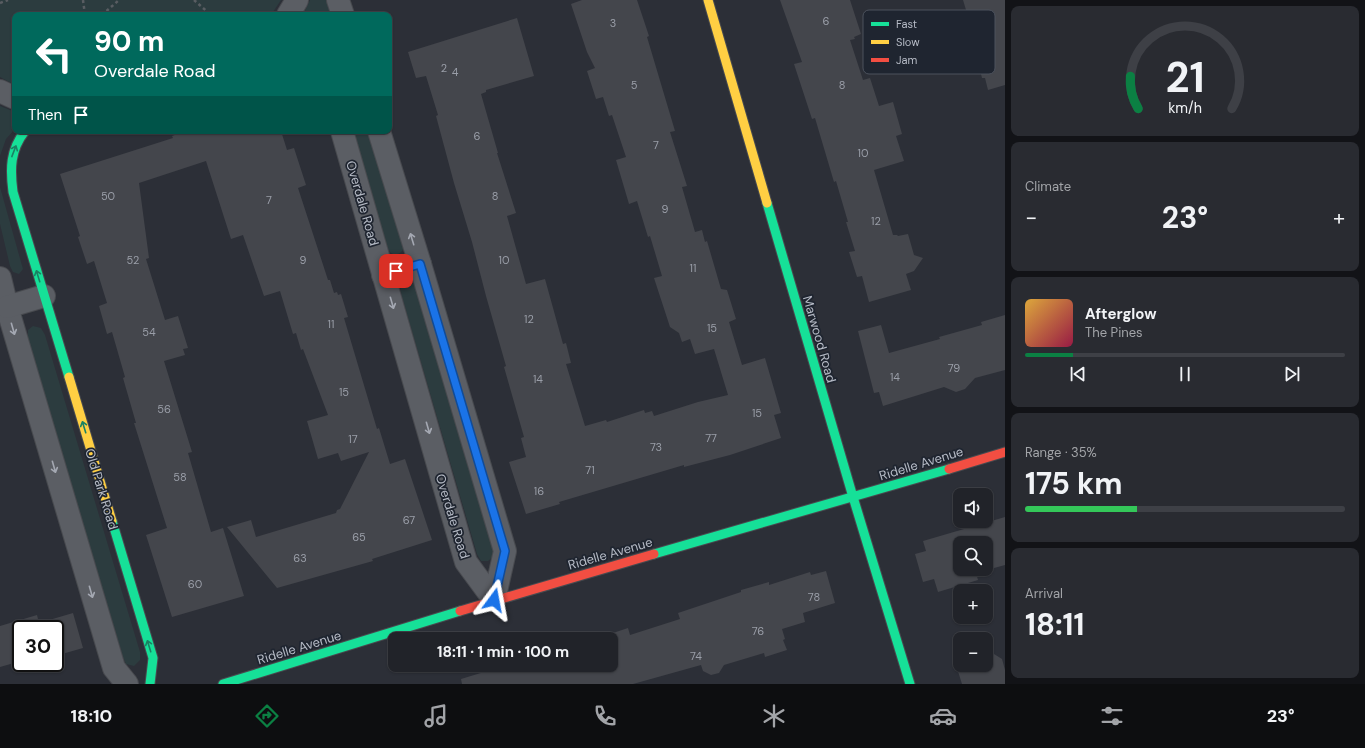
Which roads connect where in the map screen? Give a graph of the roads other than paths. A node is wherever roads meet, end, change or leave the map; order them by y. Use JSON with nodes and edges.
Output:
{"nodes":[{"id":1,"x":297,"y":0,"type":"edge"},
{"id":2,"x":338,"y":0,"type":"edge"},
{"id":3,"x":708,"y":0,"type":"edge"},
{"id":4,"x":290,"y":12,"type":"edge"},
{"id":5,"x":342,"y":12,"type":"edge"},
{"id":6,"x":0,"y":91,"type":"edge"},
{"id":7,"x":12,"y":97,"type":"edge"},
{"id":8,"x":23,"y":134,"type":"edge"},
{"id":9,"x":343,"y":134,"type":"edge"},
{"id":10,"x":380,"y":134,"type":"edge"},
{"id":11,"x":420,"y":264,"type":"junction"},
{"id":12,"x":383,"y":275,"type":"junction"},
{"id":13,"x":0,"y":278,"type":"edge"},
{"id":14,"x":44,"y":296,"type":"junction"},
{"id":15,"x":7,"y":307,"type":"junction"},
{"id":16,"x":1005,"y":452,"type":"edge"},
{"id":17,"x":853,"y":497,"type":"junction"},
{"id":18,"x":494,"y":600,"type":"junction"},
{"id":19,"x":127,"y":684,"type":"edge"},
{"id":20,"x":150,"y":684,"type":"edge"},
{"id":21,"x":223,"y":684,"type":"edge"},
{"id":22,"x":910,"y":684,"type":"edge"}],
"edges":[{"from":1,"to":4,"type":"street"},
{"from":2,"to":5,"type":"street"},
{"from":3,"to":17,"type":"street","name":"Marwood Road"},
{"from":6,"to":7,"type":"street"},
{"from":14,"to":8,"type":"street","name":"Old Park Road","one_way":true},
{"from":9,"to":12,"type":"street","name":"Overdale Road"},
{"from":11,"to":10,"type":"street","one_way":true},
{"from":11,"to":12,"type":"street"},
{"from":11,"to":18,"type":"street"},
{"from":12,"to":18,"type":"street","name":"Overdale Road","one_way":true},
{"from":13,"to":15,"type":"street"},
{"from":14,"to":15,"type":"street"},
{"from":20,"to":14,"type":"street","name":"Old Park Road","one_way":true},
{"from":15,"to":19,"type":"street","one_way":true},
{"from":16,"to":17,"type":"street","name":"Ridelle Avenue"},
{"from":17,"to":18,"type":"street","name":"Ridelle Avenue"},
{"from":17,"to":22,"type":"street","name":"Marwood Road"},
{"from":18,"to":21,"type":"street","name":"Ridelle Avenue"}]}
